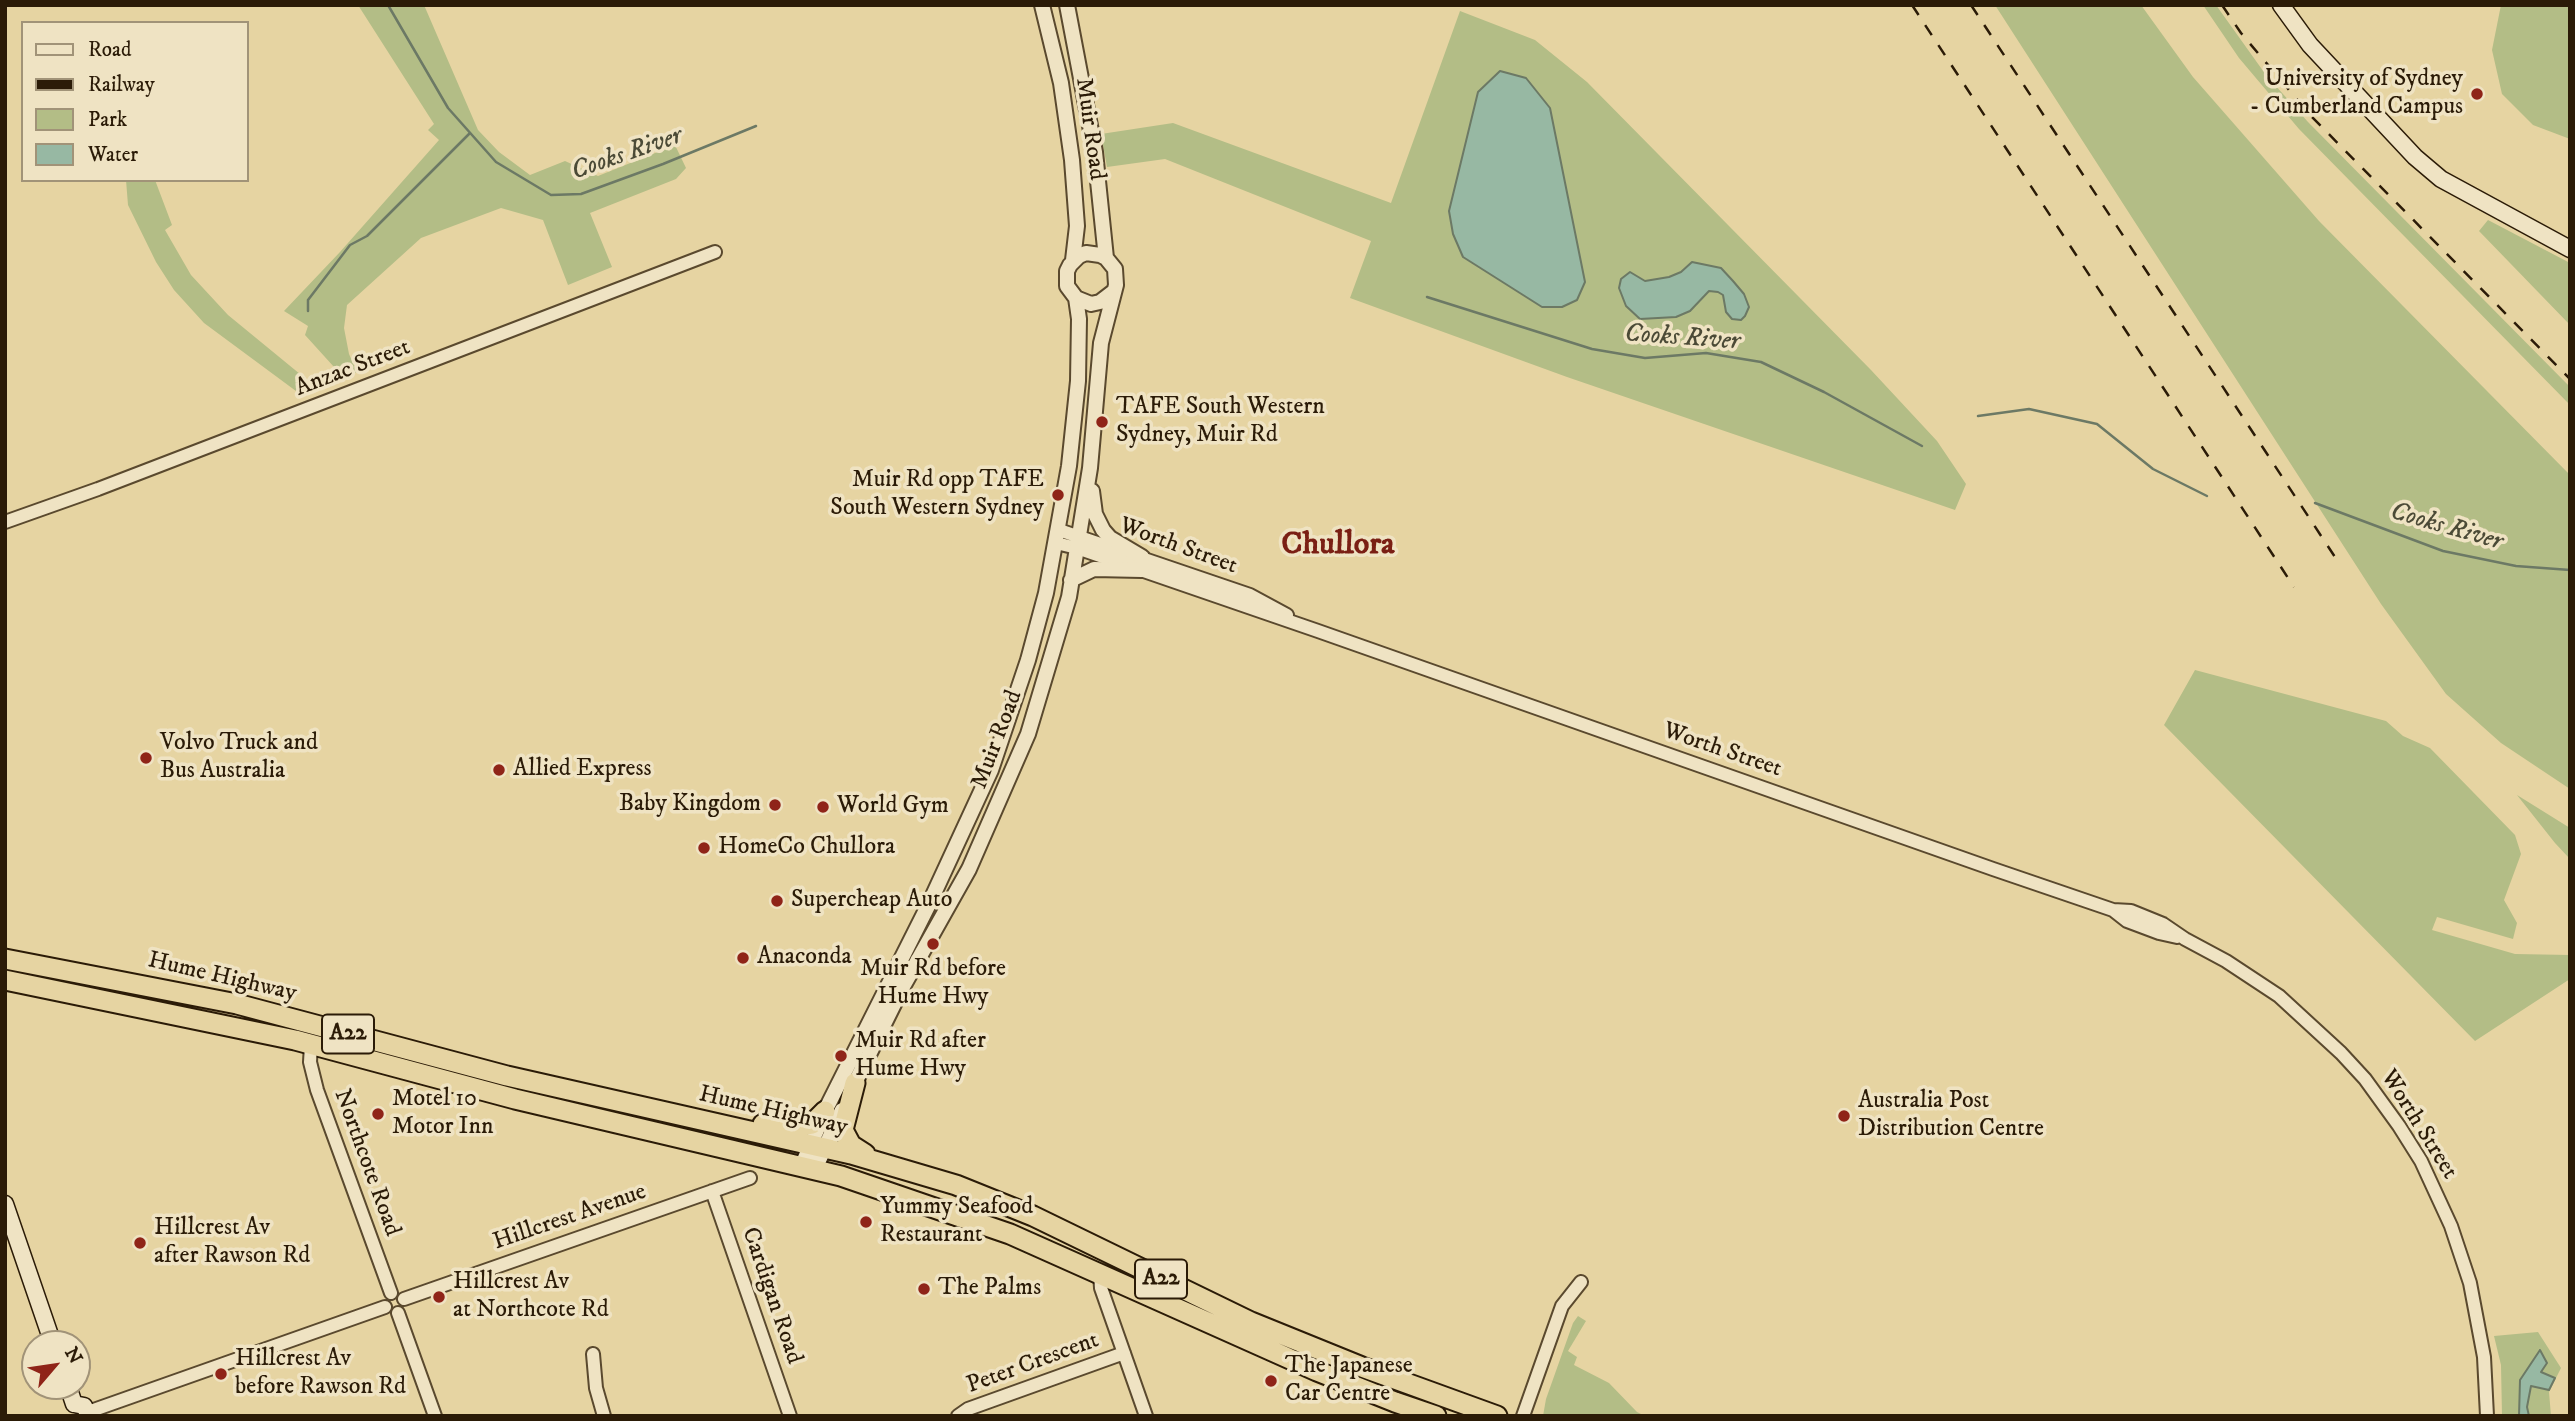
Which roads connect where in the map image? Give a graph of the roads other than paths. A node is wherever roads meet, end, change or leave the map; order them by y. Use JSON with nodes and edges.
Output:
{"nodes":[{"id":1,"x":1042,"y":5,"type":"edge"},
{"id":2,"x":1067,"y":5,"type":"edge"},
{"id":3,"x":2281,"y":5,"type":"edge"},
{"id":4,"x":2570,"y":250,"type":"edge"},
{"id":5,"x":715,"y":252,"type":"dead end"},
{"id":6,"x":1106,"y":258,"type":"junction"},
{"id":7,"x":1073,"y":260,"type":"junction"},
{"id":8,"x":1113,"y":292,"type":"junction"},
{"id":9,"x":1076,"y":298,"type":"junction"},
{"id":10,"x":1090,"y":468,"type":"junction"},
{"id":11,"x":5,"y":522,"type":"edge"},
{"id":12,"x":1057,"y":536,"type":"junction"},
{"id":13,"x":1078,"y":541,"type":"junction"},
{"id":14,"x":1142,"y":564,"type":"junction"},
{"id":15,"x":1072,"y":580,"type":"junction"},
{"id":16,"x":5,"y":959,"type":"edge"},
{"id":17,"x":5,"y":980,"type":"edge"},
{"id":18,"x":311,"y":1045,"type":"junction"},
{"id":19,"x":855,"y":1083,"type":"junction"},
{"id":20,"x":825,"y":1111,"type":"junction"},
{"id":21,"x":689,"y":1118,"type":"junction"},
{"id":22,"x":817,"y":1146,"type":"junction"},
{"id":23,"x":888,"y":1165,"type":"junction"},
{"id":24,"x":808,"y":1167,"type":"junction"},
{"id":25,"x":750,"y":1178,"type":"dead end"},
{"id":26,"x":712,"y":1191,"type":"junction"},
{"id":27,"x":5,"y":1204,"type":"edge"},
{"id":28,"x":1100,"y":1274,"type":"junction"},
{"id":29,"x":1581,"y":1282,"type":"dead end"},
{"id":30,"x":391,"y":1293,"type":"junction"},
{"id":31,"x":404,"y":1299,"type":"junction"},
{"id":32,"x":386,"y":1307,"type":"junction"},
{"id":33,"x":398,"y":1312,"type":"junction"},
{"id":34,"x":48,"y":1330,"type":"edge"},
{"id":35,"x":1124,"y":1353,"type":"junction"},
{"id":36,"x":593,"y":1354,"type":"dead end"},
{"id":37,"x":79,"y":1412,"type":"edge"},
{"id":38,"x":951,"y":1415,"type":"edge"},
{"id":39,"x":435,"y":1416,"type":"edge"},
{"id":40,"x":604,"y":1416,"type":"edge"},
{"id":41,"x":790,"y":1416,"type":"edge"},
{"id":42,"x":1146,"y":1416,"type":"edge"},
{"id":43,"x":1436,"y":1416,"type":"edge"},
{"id":44,"x":1497,"y":1416,"type":"edge"},
{"id":45,"x":1523,"y":1416,"type":"edge"},
{"id":46,"x":2487,"y":1416,"type":"edge"}],
"edges":[{"from":1,"to":7,"type":"street","name":"Muir Road"},
{"from":2,"to":6,"type":"street","name":"Muir Road"},
{"from":3,"to":4,"type":"main road"},
{"from":5,"to":11,"type":"street","name":"Anzac Street"},
{"from":6,"to":7,"type":"street"},
{"from":6,"to":8,"type":"street"},
{"from":7,"to":9,"type":"street"},
{"from":8,"to":9,"type":"street"},
{"from":8,"to":10,"type":"street","name":"Muir Road"},
{"from":9,"to":12,"type":"street","name":"Muir Road"},
{"from":10,"to":13,"type":"street","name":"Muir Road"},
{"from":10,"to":14,"type":"street"},
{"from":12,"to":13,"type":"street","name":"Worth Street"},
{"from":12,"to":20,"type":"street","name":"Muir Road"},
{"from":13,"to":14,"type":"street","name":"Worth Street"},
{"from":13,"to":15,"type":"street","name":"Muir Road"},
{"from":14,"to":15,"type":"street"},
{"from":14,"to":46,"type":"street","name":"Worth Street"},
{"from":15,"to":19,"type":"street","name":"Muir Road"},
{"from":16,"to":21,"type":"highway","name":"Hume Highway","number":"A22"},
{"from":17,"to":18,"type":"highway","name":"Hume Highway","number":"A22"},
{"from":18,"to":24,"type":"highway","name":"Hume Highway","number":"A22"},
{"from":18,"to":30,"type":"street","name":"Northcote Road"},
{"from":19,"to":22,"type":"street","name":"Muir Road"},
{"from":19,"to":23,"type":"highway"},
{"from":20,"to":21,"type":"highway"},
{"from":20,"to":22,"type":"street","name":"Muir Road"},
{"from":21,"to":22,"type":"highway","name":"Hume Highway","number":"A22"},
{"from":22,"to":23,"type":"highway","name":"Hume Highway","number":"A22"},
{"from":22,"to":24,"type":"street","name":"Muir Road"},
{"from":23,"to":44,"type":"highway","name":"Hume Highway","number":"A22"},
{"from":24,"to":28,"type":"highway","name":"Hume Highway","number":"A22"},
{"from":25,"to":26,"type":"street","name":"Hillcrest Avenue"},
{"from":26,"to":31,"type":"street","name":"Hillcrest Avenue"},
{"from":26,"to":41,"type":"street","name":"Cardigan Road"},
{"from":27,"to":34,"type":"main road"},
{"from":28,"to":35,"type":"street"},
{"from":28,"to":43,"type":"highway","name":"Hume Highway","number":"A22"},
{"from":29,"to":45,"type":"street"},
{"from":30,"to":31,"type":"street"},
{"from":30,"to":32,"type":"street"},
{"from":31,"to":33,"type":"street"},
{"from":32,"to":33,"type":"street"},
{"from":32,"to":37,"type":"street"},
{"from":33,"to":39,"type":"street"},
{"from":35,"to":38,"type":"street","name":"Peter Crescent"},
{"from":35,"to":42,"type":"street"},
{"from":36,"to":40,"type":"street"}]}
